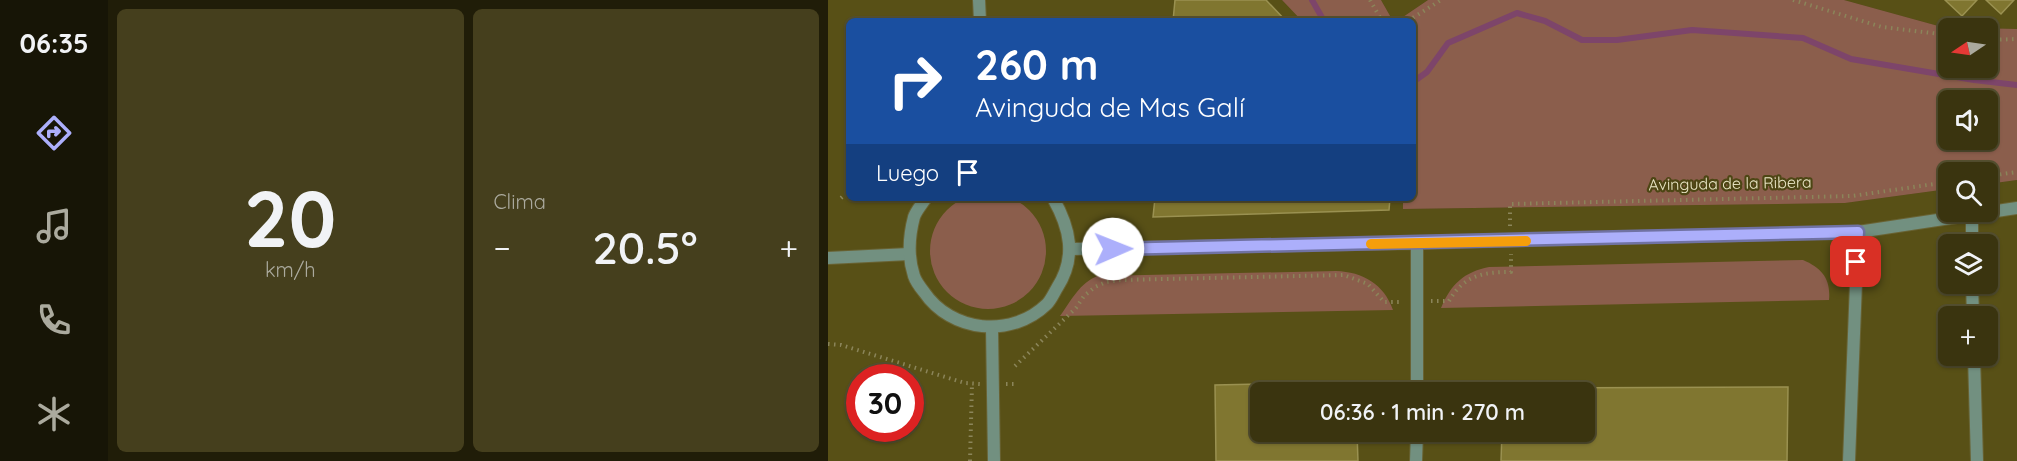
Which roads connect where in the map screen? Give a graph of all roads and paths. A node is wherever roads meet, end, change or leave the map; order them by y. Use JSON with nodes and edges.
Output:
{"nodes":[{"id":1,"x":979,"y":0,"type":"edge"},
{"id":2,"x":1370,"y":0,"type":"edge"},
{"id":3,"x":1441,"y":0,"type":"edge"},
{"id":4,"x":1793,"y":0,"type":"edge"},
{"id":5,"x":980,"y":18,"type":"edge"},
{"id":6,"x":1380,"y":18,"type":"edge"},
{"id":7,"x":1413,"y":18,"type":"edge"},
{"id":8,"x":1938,"y":34,"type":"edge"},
{"id":9,"x":2017,"y":39,"type":"edge"},
{"id":10,"x":1998,"y":40,"type":"edge"},
{"id":11,"x":2017,"y":172,"type":"edge"},
{"id":12,"x":1998,"y":175,"type":"edge"},
{"id":13,"x":1938,"y":183,"type":"edge"},
{"id":14,"x":846,"y":194,"type":"edge"},
{"id":15,"x":841,"y":198,"type":"dead end"},
{"id":16,"x":924,"y":201,"type":"edge"},
{"id":17,"x":1055,"y":201,"type":"edge"},
{"id":18,"x":1510,"y":204,"type":"dead end"},
{"id":19,"x":2017,"y":208,"type":"edge"},
{"id":20,"x":1998,"y":211,"type":"edge"},
{"id":21,"x":1938,"y":220,"type":"edge"},
{"id":22,"x":1858,"y":232,"type":"junction"},
{"id":23,"x":1417,"y":243,"type":"junction"},
{"id":24,"x":1070,"y":249,"type":"junction"},
{"id":25,"x":909,"y":254,"type":"junction"},
{"id":26,"x":828,"y":258,"type":"edge"},
{"id":27,"x":1511,"y":272,"type":"dead end"},
{"id":28,"x":1449,"y":301,"type":"dead end"},
{"id":29,"x":1384,"y":302,"type":"dead end"},
{"id":30,"x":992,"y":328,"type":"junction"},
{"id":31,"x":828,"y":344,"type":"edge"},
{"id":32,"x":1015,"y":366,"type":"dead end"},
{"id":33,"x":1974,"y":366,"type":"edge"},
{"id":34,"x":1417,"y":382,"type":"edge"},
{"id":35,"x":965,"y":383,"type":"dead end"},
{"id":36,"x":972,"y":384,"type":"dead end"},
{"id":37,"x":1417,"y":442,"type":"edge"},
{"id":38,"x":970,"y":461,"type":"edge"},
{"id":39,"x":994,"y":461,"type":"edge"},
{"id":40,"x":1416,"y":461,"type":"edge"},
{"id":41,"x":1849,"y":461,"type":"edge"},
{"id":42,"x":1977,"y":461,"type":"edge"}],
"edges":[{"from":1,"to":5,"type":"street"},
{"from":2,"to":6,"type":"path"},
{"from":3,"to":7,"type":"path"},
{"from":4,"to":8,"type":"path"},
{"from":9,"to":10,"type":"path"},
{"from":11,"to":12,"type":"path"},
{"from":13,"to":18,"type":"path","name":"Avinguda de la Ribera"},
{"from":14,"to":15,"type":"path"},
{"from":16,"to":25,"type":"street"},
{"from":17,"to":24,"type":"street"},
{"from":19,"to":20,"type":"street"},
{"from":21,"to":22,"type":"street"},
{"from":22,"to":23,"type":"street"},
{"from":22,"to":41,"type":"street"},
{"from":23,"to":24,"type":"street"},
{"from":23,"to":34,"type":"street"},
{"from":24,"to":30,"type":"street"},
{"from":25,"to":26,"type":"street"},
{"from":25,"to":30,"type":"street"},
{"from":27,"to":28,"type":"path"},
{"from":29,"to":32,"type":"path"},
{"from":30,"to":39,"type":"street"},
{"from":31,"to":35,"type":"path"},
{"from":33,"to":42,"type":"street"},
{"from":36,"to":38,"type":"path"},
{"from":37,"to":40,"type":"street"}]}
